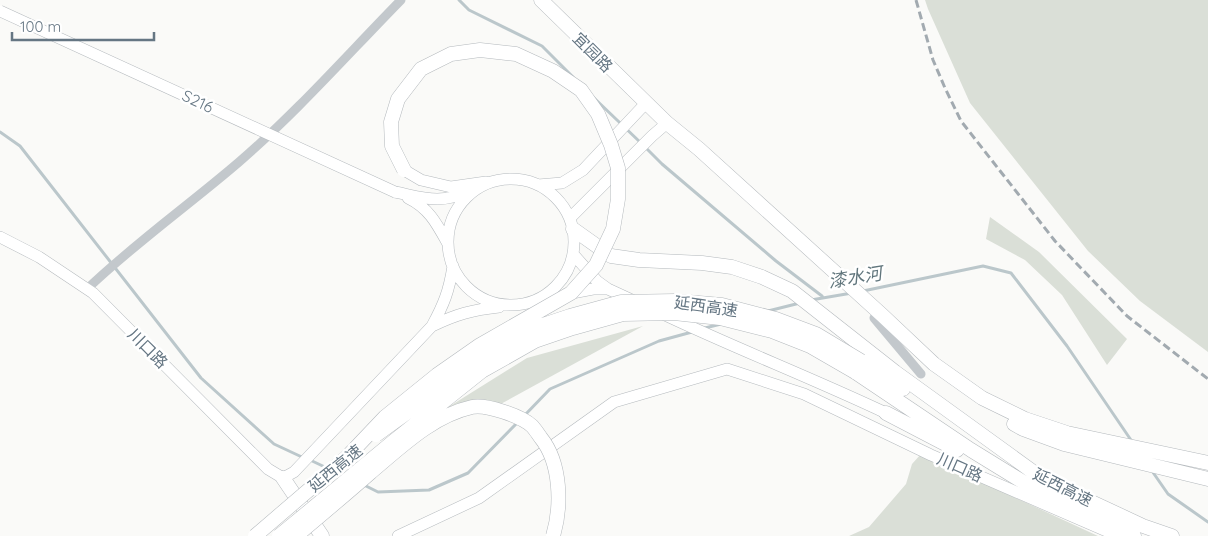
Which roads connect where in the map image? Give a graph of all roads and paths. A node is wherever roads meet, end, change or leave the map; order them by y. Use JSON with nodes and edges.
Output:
{"nodes":[{"id":1,"x":401,"y":0,"type":"edge"},
{"id":2,"x":541,"y":0,"type":"edge"},
{"id":3,"x":0,"y":11,"type":"edge"},
{"id":4,"x":646,"y":103,"type":"junction"},
{"id":5,"x":667,"y":123,"type":"junction"},
{"id":6,"x":696,"y":152,"type":"junction"},
{"id":7,"x":404,"y":170,"type":"joint"},
{"id":8,"x":505,"y":179,"type":"junction"},
{"id":9,"x":538,"y":185,"type":"junction"},
{"id":10,"x":478,"y":189,"type":"junction"},
{"id":11,"x":395,"y":192,"type":"junction"},
{"id":12,"x":571,"y":224,"type":"junction"},
{"id":13,"x":0,"y":237,"type":"edge"},
{"id":14,"x":448,"y":244,"type":"junction"},
{"id":15,"x":573,"y":254,"type":"junction"},
{"id":16,"x":453,"y":266,"type":"junction"},
{"id":17,"x":87,"y":288,"type":"junction"},
{"id":18,"x":608,"y":289,"type":"junction"},
{"id":19,"x":534,"y":302,"type":"junction"},
{"id":20,"x":508,"y":306,"type":"junction"},
{"id":21,"x":874,"y":318,"type":"junction"},
{"id":22,"x":432,"y":326,"type":"junction"},
{"id":23,"x":775,"y":364,"type":"junction"},
{"id":24,"x":858,"y":366,"type":"junction"},
{"id":25,"x":921,"y":374,"type":"dead end"},
{"id":26,"x":804,"y":394,"type":"junction"},
{"id":27,"x":886,"y":413,"type":"joint"},
{"id":28,"x":347,"y":457,"type":"junction"},
{"id":29,"x":1208,"y":463,"type":"edge"},
{"id":30,"x":288,"y":475,"type":"junction"},
{"id":31,"x":1208,"y":479,"type":"edge"},
{"id":32,"x":1044,"y":488,"type":"junction"},
{"id":33,"x":255,"y":536,"type":"edge"},
{"id":34,"x":278,"y":536,"type":"edge"},
{"id":35,"x":296,"y":536,"type":"edge"},
{"id":36,"x":322,"y":536,"type":"edge"},
{"id":37,"x":398,"y":536,"type":"edge"},
{"id":38,"x":553,"y":536,"type":"edge"},
{"id":39,"x":1118,"y":536,"type":"edge"},
{"id":40,"x":1134,"y":536,"type":"edge"},
{"id":41,"x":1172,"y":536,"type":"edge"}],
"edges":[{"from":1,"to":17,"type":"street"},
{"from":2,"to":4,"type":"highway","name":"宜园路"},
{"from":3,"to":11,"type":"main road","name":"S216","number":"S216","bridge":true},
{"from":4,"to":5,"type":"highway","name":"宜园路"},
{"from":4,"to":9,"type":"main road"},
{"from":5,"to":6,"type":"highway","name":"宜园路"},
{"from":5,"to":12,"type":"main road"},
{"from":6,"to":21,"type":"highway"},
{"from":6,"to":29,"type":"highway"},
{"from":7,"to":8,"type":"main road"},
{"from":7,"to":28,"type":"highway","bridge":true},
{"from":8,"to":9,"type":"main road"},
{"from":8,"to":10,"type":"main road"},
{"from":9,"to":12,"type":"main road"},
{"from":10,"to":11,"type":"main road"},
{"from":10,"to":14,"type":"main road"},
{"from":11,"to":14,"type":"main road"},
{"from":12,"to":15,"type":"main road"},
{"from":12,"to":32,"type":"highway"},
{"from":13,"to":17,"type":"main road","name":"川口路"},
{"from":14,"to":16,"type":"main road"},
{"from":15,"to":18,"type":"main road"},
{"from":15,"to":19,"type":"main road"},
{"from":16,"to":20,"type":"main road"},
{"from":16,"to":22,"type":"main road"},
{"from":17,"to":30,"type":"main road","name":"川口路"},
{"from":18,"to":19,"type":"main road"},
{"from":18,"to":23,"type":"main road"},
{"from":19,"to":20,"type":"main road"},
{"from":20,"to":22,"type":"main road"},
{"from":21,"to":25,"type":"street"},
{"from":21,"to":31,"type":"highway"},
{"from":22,"to":30,"type":"main road"},
{"from":23,"to":26,"type":"main road"},
{"from":23,"to":27,"type":"main road"},
{"from":24,"to":28,"type":"highway","name":"延西高速","bridge":true},
{"from":24,"to":32,"type":"highway","name":"延西高速"},
{"from":24,"to":34,"type":"highway","name":"延西高速","bridge":true},
{"from":26,"to":37,"type":"main road"},
{"from":26,"to":39,"type":"main road","name":"川口路"},
{"from":27,"to":32,"type":"highway"},
{"from":28,"to":33,"type":"highway","name":"延西高速","bridge":true},
{"from":30,"to":36,"type":"highway"},
{"from":32,"to":40,"type":"highway","name":"延西高速"},
{"from":32,"to":41,"type":"highway","name":"延西高速"},
{"from":35,"to":38,"type":"highway","bridge":true}]}
